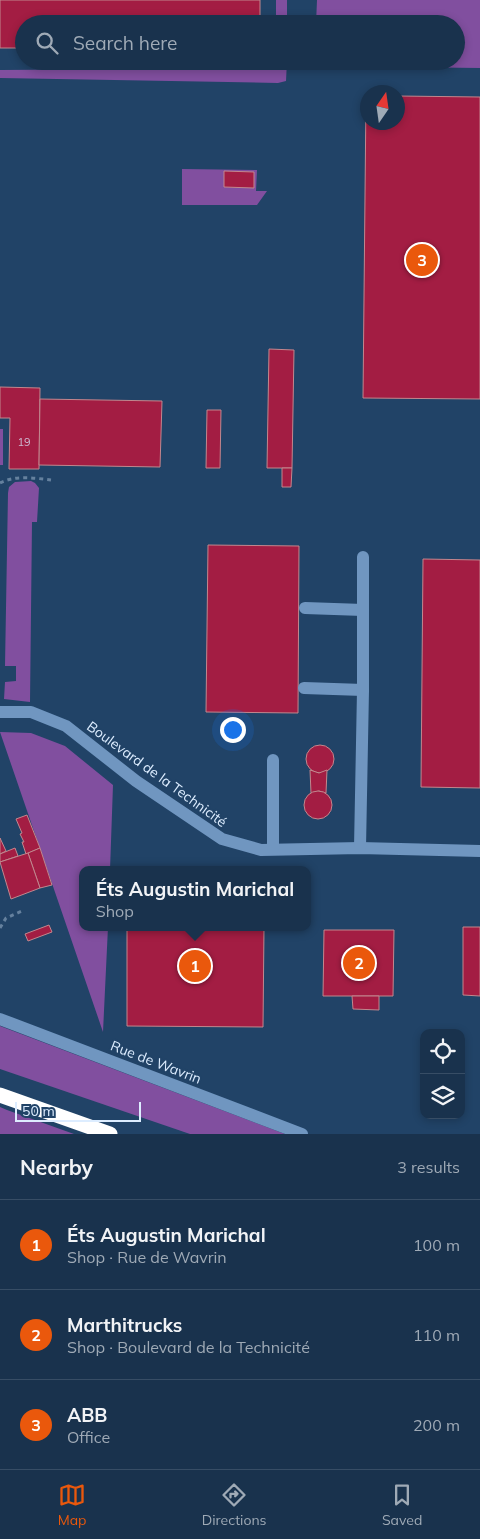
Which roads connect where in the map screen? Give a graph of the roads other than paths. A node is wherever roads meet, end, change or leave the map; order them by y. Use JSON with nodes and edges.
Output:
{"nodes":[{"id":1,"x":363,"y":557,"type":"dead end"},
{"id":2,"x":305,"y":608,"type":"dead end"},
{"id":3,"x":363,"y":610,"type":"junction"},
{"id":4,"x":304,"y":688,"type":"dead end"},
{"id":5,"x":363,"y":690,"type":"junction"},
{"id":6,"x":0,"y":712,"type":"edge"},
{"id":7,"x":273,"y":760,"type":"dead end"},
{"id":8,"x":360,"y":848,"type":"junction"},
{"id":9,"x":267,"y":849,"type":"junction"},
{"id":10,"x":480,"y":851,"type":"edge"},
{"id":11,"x":0,"y":1018,"type":"edge"},
{"id":12,"x":0,"y":1095,"type":"edge"},
{"id":13,"x":110,"y":1134,"type":"edge"},
{"id":14,"x":302,"y":1134,"type":"edge"}],
"edges":[{"from":1,"to":3,"type":"street"},
{"from":2,"to":3,"type":"street"},
{"from":3,"to":5,"type":"street"},
{"from":4,"to":5,"type":"street"},
{"from":5,"to":8,"type":"street"},
{"from":6,"to":9,"type":"street","name":"Boulevard de la Technicité"},
{"from":7,"to":9,"type":"street"},
{"from":8,"to":9,"type":"street","name":"Boulevard de la Technicité"},
{"from":8,"to":10,"type":"street","name":"Boulevard de la Technicité"},
{"from":11,"to":14,"type":"street","name":"Rue de Wavrin"},
{"from":12,"to":13,"type":"highway"}]}
